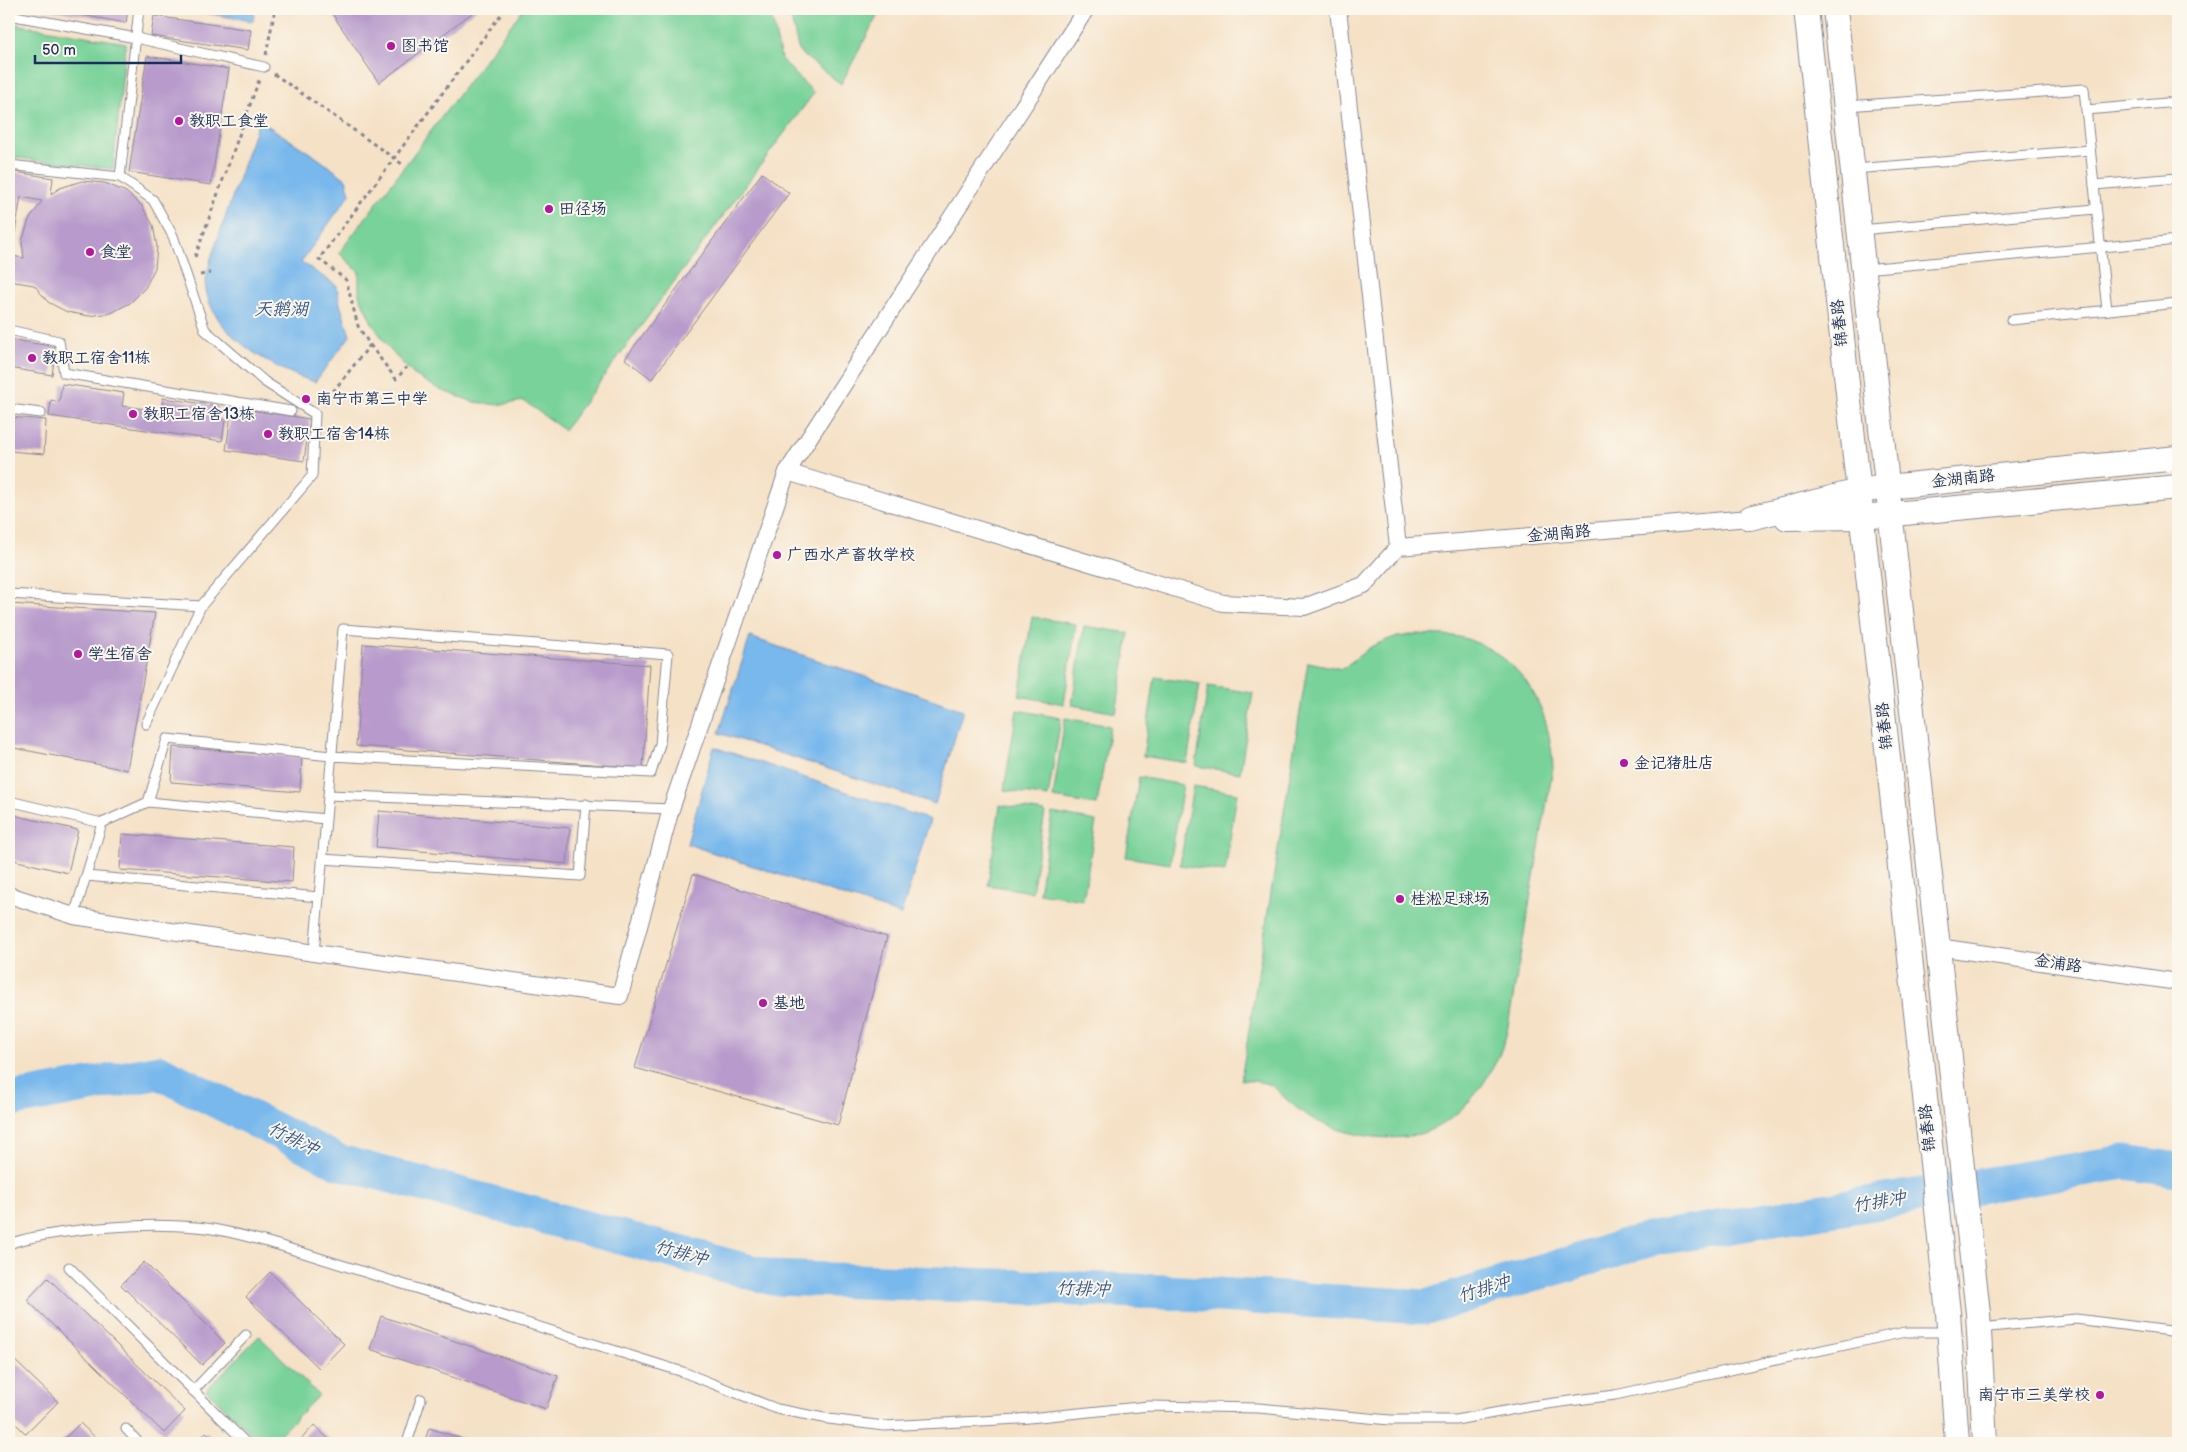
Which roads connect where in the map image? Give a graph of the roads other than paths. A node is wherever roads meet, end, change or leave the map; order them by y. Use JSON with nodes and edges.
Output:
{"nodes":[{"id":1,"x":139,"y":9,"type":"edge"},
{"id":2,"x":1086,"y":9,"type":"edge"},
{"id":3,"x":1338,"y":9,"type":"edge"},
{"id":4,"x":1806,"y":9,"type":"edge"},
{"id":5,"x":1835,"y":9,"type":"edge"},
{"id":6,"x":9,"y":15,"type":"edge"},
{"id":7,"x":136,"y":38,"type":"junction"},
{"id":8,"x":264,"y":66,"type":"road end"},
{"id":9,"x":2178,"y":102,"type":"edge"},
{"id":10,"x":1846,"y":106,"type":"junction"},
{"id":11,"x":2086,"y":110,"type":"junction"},
{"id":12,"x":2090,"y":150,"type":"junction"},
{"id":13,"x":9,"y":164,"type":"edge"},
{"id":14,"x":1853,"y":169,"type":"junction"},
{"id":15,"x":120,"y":177,"type":"junction"},
{"id":16,"x":2178,"y":178,"type":"edge"},
{"id":17,"x":2094,"y":185,"type":"junction"},
{"id":18,"x":2096,"y":209,"type":"junction"},
{"id":19,"x":1859,"y":230,"type":"junction"},
{"id":20,"x":2178,"y":240,"type":"edge"},
{"id":21,"x":2100,"y":247,"type":"junction"},
{"id":22,"x":1864,"y":269,"type":"junction"},
{"id":23,"x":2178,"y":304,"type":"edge"},
{"id":24,"x":2107,"y":310,"type":"junction"},
{"id":25,"x":2011,"y":320,"type":"dead end"},
{"id":26,"x":9,"y":330,"type":"edge"},
{"id":27,"x":9,"y":409,"type":"edge"},
{"id":28,"x":291,"y":411,"type":"dead end"},
{"id":29,"x":41,"y":412,"type":"dead end"},
{"id":30,"x":2178,"y":458,"type":"edge"},
{"id":31,"x":787,"y":472,"type":"junction"},
{"id":32,"x":1887,"y":487,"type":"junction"},
{"id":33,"x":2178,"y":487,"type":"edge"},
{"id":34,"x":1858,"y":491,"type":"junction"},
{"id":35,"x":1890,"y":515,"type":"junction"},
{"id":36,"x":1750,"y":518,"type":"junction"},
{"id":37,"x":1862,"y":518,"type":"junction"},
{"id":38,"x":1398,"y":548,"type":"junction"},
{"id":39,"x":9,"y":594,"type":"edge"},
{"id":40,"x":201,"y":606,"type":"junction"},
{"id":41,"x":146,"y":724,"type":"dead end"},
{"id":42,"x":331,"y":756,"type":"junction"},
{"id":43,"x":328,"y":795,"type":"junction"},
{"id":44,"x":9,"y":801,"type":"edge"},
{"id":45,"x":148,"y":802,"type":"junction"},
{"id":46,"x":586,"y":804,"type":"junction"},
{"id":47,"x":671,"y":809,"type":"junction"},
{"id":48,"x":326,"y":819,"type":"junction"},
{"id":49,"x":102,"y":823,"type":"junction"},
{"id":50,"x":322,"y":859,"type":"junction"},
{"id":51,"x":86,"y":876,"type":"junction"},
{"id":52,"x":9,"y":895,"type":"edge"},
{"id":53,"x":319,"y":897,"type":"junction"},
{"id":54,"x":74,"y":916,"type":"junction"},
{"id":55,"x":1938,"y":947,"type":"junction"},
{"id":56,"x":314,"y":953,"type":"junction"},
{"id":57,"x":2178,"y":982,"type":"edge"},
{"id":58,"x":9,"y":1244,"type":"edge"},
{"id":59,"x":69,"y":1267,"type":"dead end"},
{"id":60,"x":1978,"y":1320,"type":"junction"},
{"id":61,"x":1948,"y":1323,"type":"junction"},
{"id":62,"x":2178,"y":1332,"type":"edge"},
{"id":63,"x":246,"y":1335,"type":"dead end"},
{"id":64,"x":193,"y":1391,"type":"junction"},
{"id":65,"x":421,"y":1399,"type":"dead end"},
{"id":66,"x":126,"y":1430,"type":"dead end"},
{"id":67,"x":140,"y":1443,"type":"edge"},
{"id":68,"x":246,"y":1443,"type":"edge"},
{"id":69,"x":407,"y":1443,"type":"edge"},
{"id":70,"x":1957,"y":1443,"type":"edge"},
{"id":71,"x":1985,"y":1443,"type":"edge"}],
"edges":[{"from":1,"to":7,"type":"lane"},
{"from":2,"to":31,"type":"street"},
{"from":3,"to":38,"type":"street"},
{"from":4,"to":34,"type":"main road","name":"锦春路"},
{"from":5,"to":10,"type":"main road","name":"锦春路"},
{"from":6,"to":7,"type":"lane"},
{"from":7,"to":8,"type":"lane"},
{"from":7,"to":15,"type":"lane"},
{"from":9,"to":11,"type":"lane"},
{"from":10,"to":11,"type":"lane"},
{"from":10,"to":14,"type":"main road","name":"锦春路"},
{"from":11,"to":12,"type":"lane"},
{"from":12,"to":14,"type":"lane"},
{"from":12,"to":17,"type":"lane"},
{"from":13,"to":15,"type":"lane"},
{"from":14,"to":19,"type":"main road","name":"锦春路"},
{"from":15,"to":40,"type":"lane"},
{"from":16,"to":17,"type":"lane"},
{"from":17,"to":18,"type":"lane"},
{"from":18,"to":19,"type":"lane"},
{"from":18,"to":21,"type":"lane"},
{"from":19,"to":22,"type":"main road","name":"锦春路"},
{"from":20,"to":21,"type":"lane"},
{"from":21,"to":22,"type":"lane"},
{"from":21,"to":24,"type":"lane"},
{"from":22,"to":32,"type":"main road","name":"锦春路"},
{"from":23,"to":24,"type":"lane"},
{"from":24,"to":25,"type":"lane"},
{"from":26,"to":28,"type":"lane"},
{"from":27,"to":29,"type":"lane"},
{"from":30,"to":32,"type":"main road","name":"金湖南路"},
{"from":31,"to":38,"type":"street"},
{"from":31,"to":47,"type":"street"},
{"from":32,"to":34,"type":"main road","name":"金湖南路"},
{"from":32,"to":35,"type":"main road","name":"锦春路"},
{"from":33,"to":35,"type":"main road","name":"金湖南路"},
{"from":34,"to":36,"type":"main road","name":"金湖南路"},
{"from":34,"to":37,"type":"main road","name":"锦春路"},
{"from":35,"to":37,"type":"main road","name":"金湖南路"},
{"from":35,"to":55,"type":"main road","name":"锦春路"},
{"from":36,"to":37,"type":"main road","name":"金湖南路"},
{"from":36,"to":38,"type":"street","name":"金湖南路"},
{"from":37,"to":61,"type":"main road","name":"锦春路"},
{"from":39,"to":40,"type":"lane"},
{"from":40,"to":41,"type":"lane"},
{"from":42,"to":42,"type":"lane"},
{"from":42,"to":43,"type":"lane"},
{"from":42,"to":45,"type":"lane"},
{"from":43,"to":46,"type":"lane"},
{"from":43,"to":48,"type":"lane"},
{"from":44,"to":49,"type":"lane"},
{"from":45,"to":48,"type":"lane"},
{"from":45,"to":49,"type":"lane"},
{"from":46,"to":47,"type":"lane"},
{"from":46,"to":50,"type":"lane"},
{"from":47,"to":56,"type":"street"},
{"from":48,"to":50,"type":"lane"},
{"from":49,"to":51,"type":"lane"},
{"from":50,"to":53,"type":"lane"},
{"from":51,"to":53,"type":"lane"},
{"from":51,"to":54,"type":"lane"},
{"from":52,"to":54,"type":"street"},
{"from":53,"to":56,"type":"lane"},
{"from":54,"to":56,"type":"street"},
{"from":55,"to":57,"type":"street","name":"金浦路"},
{"from":55,"to":60,"type":"main road","name":"锦春路"},
{"from":58,"to":61,"type":"lane"},
{"from":59,"to":64,"type":"lane"},
{"from":60,"to":62,"type":"lane"},
{"from":60,"to":71,"type":"main road","name":"锦春路"},
{"from":61,"to":70,"type":"main road","name":"锦春路"},
{"from":63,"to":64,"type":"lane"},
{"from":64,"to":68,"type":"lane"},
{"from":65,"to":69,"type":"lane"},
{"from":66,"to":67,"type":"lane"}]}
